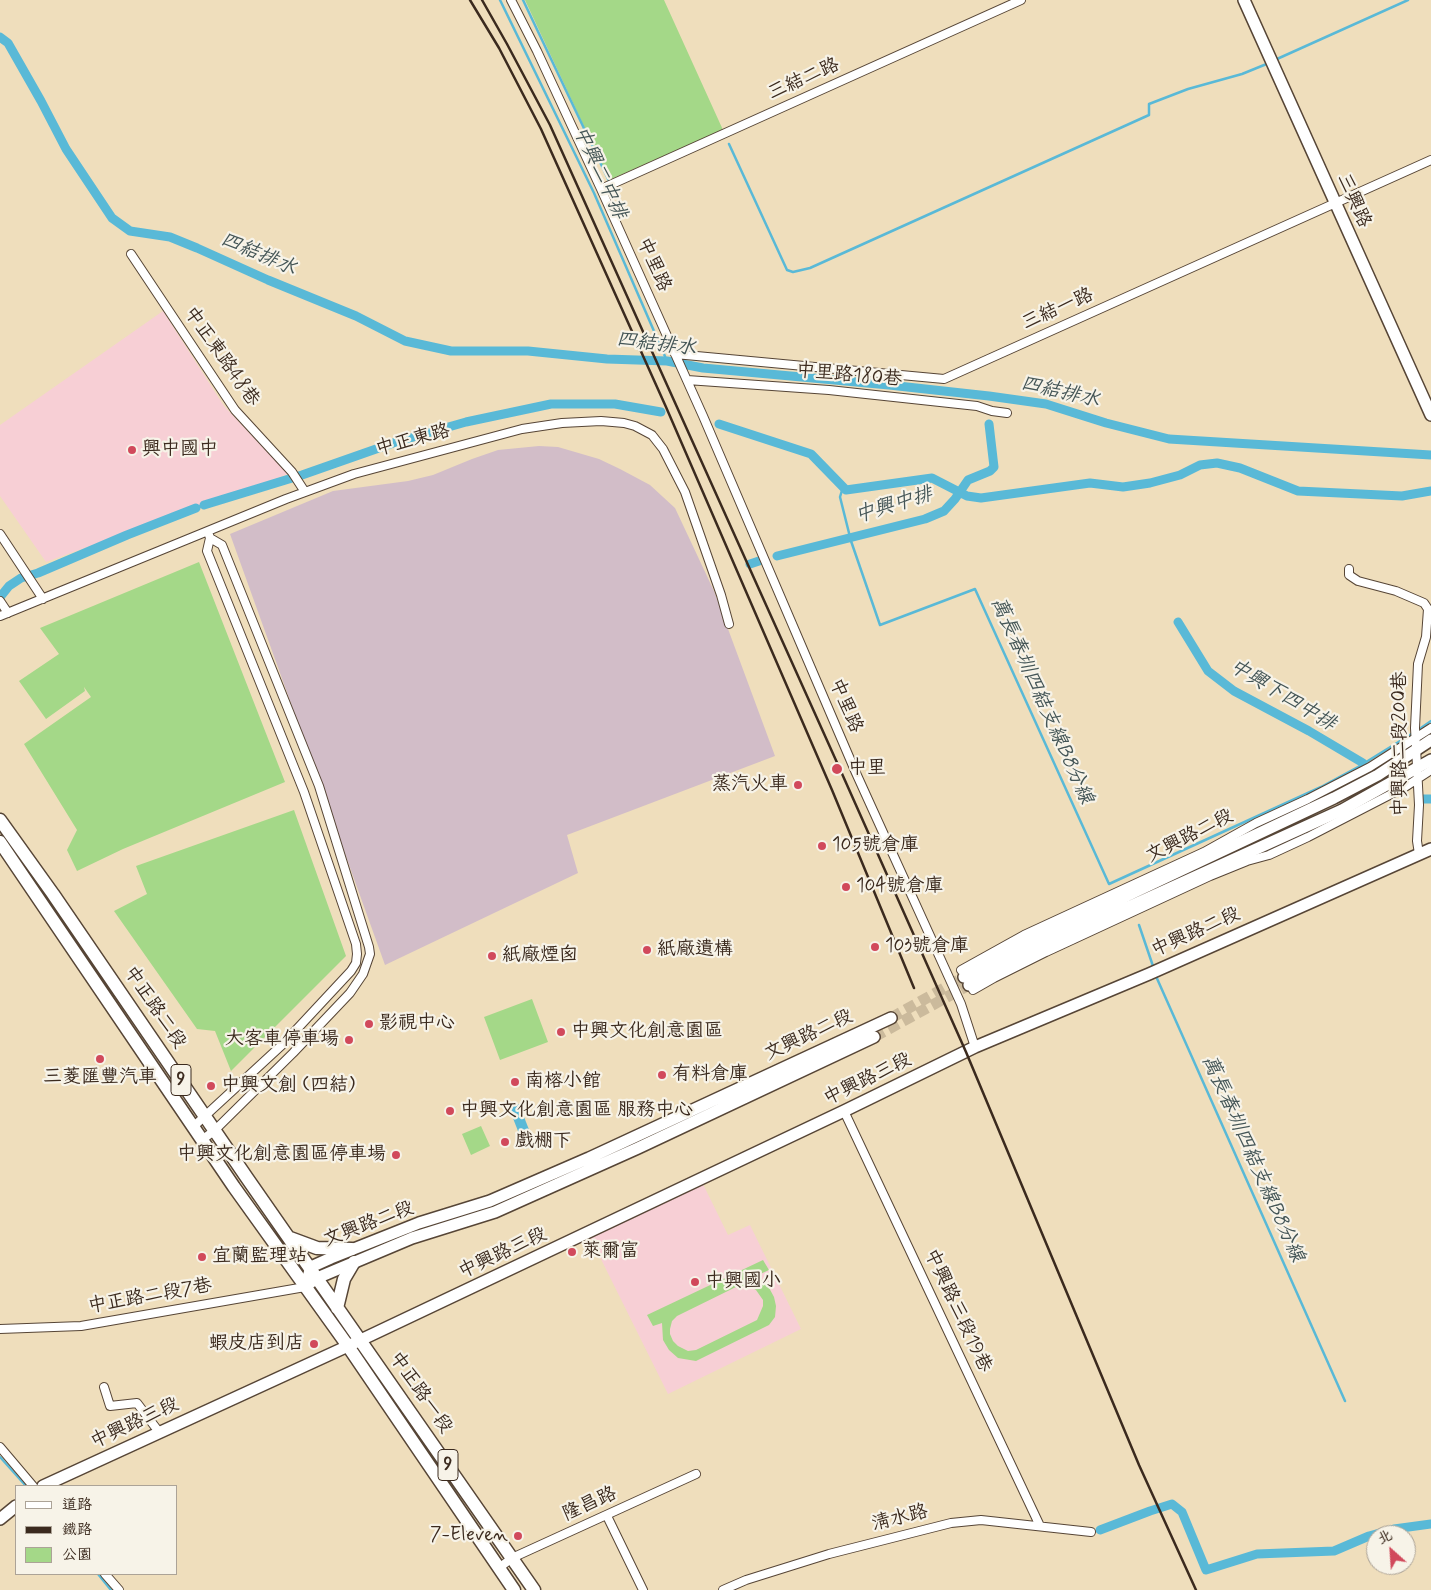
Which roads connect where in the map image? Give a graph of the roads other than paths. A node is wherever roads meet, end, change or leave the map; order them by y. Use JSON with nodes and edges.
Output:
{"nodes":[{"id":1,"x":511,"y":0,"type":"edge"},
{"id":2,"x":1021,"y":0,"type":"edge"},
{"id":3,"x":1244,"y":0,"type":"edge"},
{"id":4,"x":1431,"y":160,"type":"edge"},
{"id":5,"x":601,"y":189,"type":"junction"},
{"id":6,"x":1334,"y":204,"type":"junction"},
{"id":7,"x":131,"y":254,"type":"dead end"},
{"id":8,"x":675,"y":354,"type":"junction"},
{"id":9,"x":687,"y":380,"type":"junction"},
{"id":10,"x":1007,"y":413,"type":"dead end"},
{"id":11,"x":1431,"y":415,"type":"edge"},
{"id":12,"x":305,"y":492,"type":"junction"},
{"id":13,"x":0,"y":534,"type":"edge"},
{"id":14,"x":209,"y":535,"type":"junction"},
{"id":15,"x":1349,"y":569,"type":"dead end"},
{"id":16,"x":44,"y":599,"type":"junction"},
{"id":17,"x":0,"y":601,"type":"edge"},
{"id":18,"x":4,"y":615,"type":"edge"},
{"id":19,"x":729,"y":624,"type":"dead end"},
{"id":20,"x":1431,"y":728,"type":"edge"},
{"id":21,"x":1431,"y":740,"type":"edge"},
{"id":22,"x":1416,"y":744,"type":"junction"},
{"id":23,"x":1431,"y":760,"type":"edge"},
{"id":24,"x":1431,"y":770,"type":"edge"},
{"id":25,"x":1417,"y":774,"type":"junction"},
{"id":26,"x":0,"y":820,"type":"edge"},
{"id":27,"x":0,"y":842,"type":"edge"},
{"id":28,"x":1431,"y":849,"type":"edge"},
{"id":29,"x":1419,"y":854,"type":"junction"},
{"id":30,"x":891,"y":1018,"type":"tunnel mouth"},
{"id":31,"x":874,"y":1036,"type":"tunnel mouth"},
{"id":32,"x":975,"y":1047,"type":"junction"},
{"id":33,"x":844,"y":1111,"type":"junction"},
{"id":34,"x":206,"y":1117,"type":"junction"},
{"id":35,"x":193,"y":1127,"type":"junction"},
{"id":36,"x":215,"y":1130,"type":"junction"},
{"id":37,"x":202,"y":1140,"type":"junction"},
{"id":38,"x":290,"y":1238,"type":"junction"},
{"id":39,"x":353,"y":1256,"type":"junction"},
{"id":40,"x":314,"y":1273,"type":"junction"},
{"id":41,"x":305,"y":1287,"type":"junction"},
{"id":42,"x":337,"y":1308,"type":"junction"},
{"id":43,"x":0,"y":1329,"type":"edge"},
{"id":44,"x":361,"y":1340,"type":"junction"},
{"id":45,"x":348,"y":1346,"type":"junction"},
{"id":46,"x":104,"y":1387,"type":"dead end"},
{"id":47,"x":159,"y":1432,"type":"junction"},
{"id":48,"x":0,"y":1446,"type":"edge"},
{"id":49,"x":696,"y":1474,"type":"dead end"},
{"id":50,"x":32,"y":1485,"type":"edge"},
{"id":51,"x":45,"y":1485,"type":"edge"},
{"id":52,"x":15,"y":1507,"type":"edge"},
{"id":53,"x":606,"y":1516,"type":"junction"},
{"id":54,"x":0,"y":1519,"type":"edge"},
{"id":55,"x":1040,"y":1526,"type":"junction"},
{"id":56,"x":1091,"y":1532,"type":"dead end"},
{"id":57,"x":512,"y":1558,"type":"junction"},
{"id":58,"x":499,"y":1568,"type":"junction"},
{"id":59,"x":106,"y":1575,"type":"edge"},
{"id":60,"x":119,"y":1590,"type":"edge"},
{"id":61,"x":514,"y":1590,"type":"edge"},
{"id":62,"x":534,"y":1590,"type":"edge"},
{"id":63,"x":643,"y":1590,"type":"edge"},
{"id":64,"x":723,"y":1590,"type":"edge"}],
"edges":[{"from":1,"to":5,"type":"street","name":"中里路"},
{"from":2,"to":5,"type":"street","name":"三結二路"},
{"from":3,"to":6,"type":"street","name":"三興路"},
{"from":4,"to":6,"type":"street","name":"三結一路"},
{"from":5,"to":8,"type":"street","name":"中里路"},
{"from":6,"to":8,"type":"street","name":"三結一路"},
{"from":6,"to":11,"type":"street","name":"三興路"},
{"from":7,"to":12,"type":"street","name":"中正東路48巷"},
{"from":8,"to":9,"type":"street","name":"中里路"},
{"from":9,"to":10,"type":"street","name":"中里路180巷"},
{"from":9,"to":32,"type":"street","name":"中里路"},
{"from":12,"to":14,"type":"street","name":"中正東路"},
{"from":12,"to":19,"type":"street","name":"中正東路"},
{"from":13,"to":16,"type":"street"},
{"from":14,"to":16,"type":"street","name":"中正東路"},
{"from":14,"to":34,"type":"street"},
{"from":14,"to":36,"type":"street"},
{"from":15,"to":22,"type":"street","name":"中興路二段200巷"},
{"from":16,"to":18,"type":"street","name":"中正東路"},
{"from":17,"to":18,"type":"street"},
{"from":20,"to":22,"type":"street","name":"文興路二段"},
{"from":21,"to":22,"type":"street","name":"文興路二段"},
{"from":22,"to":25,"type":"street","name":"中興路二段200巷"},
{"from":22,"to":25,"type":"street","name":"文興路二段"},
{"from":23,"to":25,"type":"street","name":"文興路二段"},
{"from":24,"to":25,"type":"street","name":"文興路二段"},
{"from":25,"to":29,"type":"street","name":"中興路二段200巷"},
{"from":26,"to":34,"type":"main road","name":"中正路二段","number":"9"},
{"from":27,"to":35,"type":"main road","name":"中正路二段","number":"9"},
{"from":28,"to":29,"type":"street","name":"中興路二段"},
{"from":29,"to":32,"type":"street","name":"中興路二段"},
{"from":30,"to":39,"type":"street","name":"文興路二段"},
{"from":31,"to":39,"type":"street","name":"文興路二段"},
{"from":32,"to":33,"type":"street","name":"中興路三段"},
{"from":33,"to":44,"type":"street","name":"中興路三段"},
{"from":33,"to":55,"type":"street","name":"中興路三段19巷"},
{"from":34,"to":35,"type":"street"},
{"from":34,"to":36,"type":"main road","name":"中正路二段","number":"9"},
{"from":35,"to":37,"type":"main road","name":"中正路二段","number":"9"},
{"from":36,"to":37,"type":"street"},
{"from":36,"to":38,"type":"main road","name":"中正路二段","number":"9"},
{"from":37,"to":41,"type":"main road","name":"中正路二段","number":"9"},
{"from":38,"to":39,"type":"main road"},
{"from":38,"to":40,"type":"main road","name":"中正路二段","number":"9"},
{"from":39,"to":40,"type":"street","name":"文興路二段"},
{"from":39,"to":42,"type":"main road"},
{"from":40,"to":41,"type":"street","name":"文興路二段"},
{"from":40,"to":42,"type":"main road","name":"中正路二段","number":"9"},
{"from":41,"to":43,"type":"street","name":"中正路二段7巷"},
{"from":41,"to":45,"type":"main road","name":"中正路二段","number":"9"},
{"from":42,"to":44,"type":"main road","name":"中正路二段","number":"9"},
{"from":44,"to":45,"type":"street","name":"中興路三段"},
{"from":44,"to":57,"type":"main road","name":"中正路一段","number":"9"},
{"from":45,"to":47,"type":"street","name":"中興路三段"},
{"from":45,"to":58,"type":"main road","name":"中正路一段","number":"9"},
{"from":46,"to":47,"type":"street"},
{"from":47,"to":51,"type":"street","name":"中興路三段"},
{"from":48,"to":50,"type":"street"},
{"from":49,"to":53,"type":"street","name":"隆昌路"},
{"from":52,"to":54,"type":"street"},
{"from":53,"to":57,"type":"street","name":"隆昌路"},
{"from":53,"to":63,"type":"street"},
{"from":55,"to":56,"type":"street","name":"清水路"},
{"from":55,"to":64,"type":"street","name":"清水路"},
{"from":57,"to":58,"type":"street","name":"隆昌路"},
{"from":57,"to":62,"type":"main road","name":"中正路一段","number":"9"},
{"from":58,"to":61,"type":"main road","name":"中正路一段","number":"9"},
{"from":59,"to":60,"type":"street"}]}
